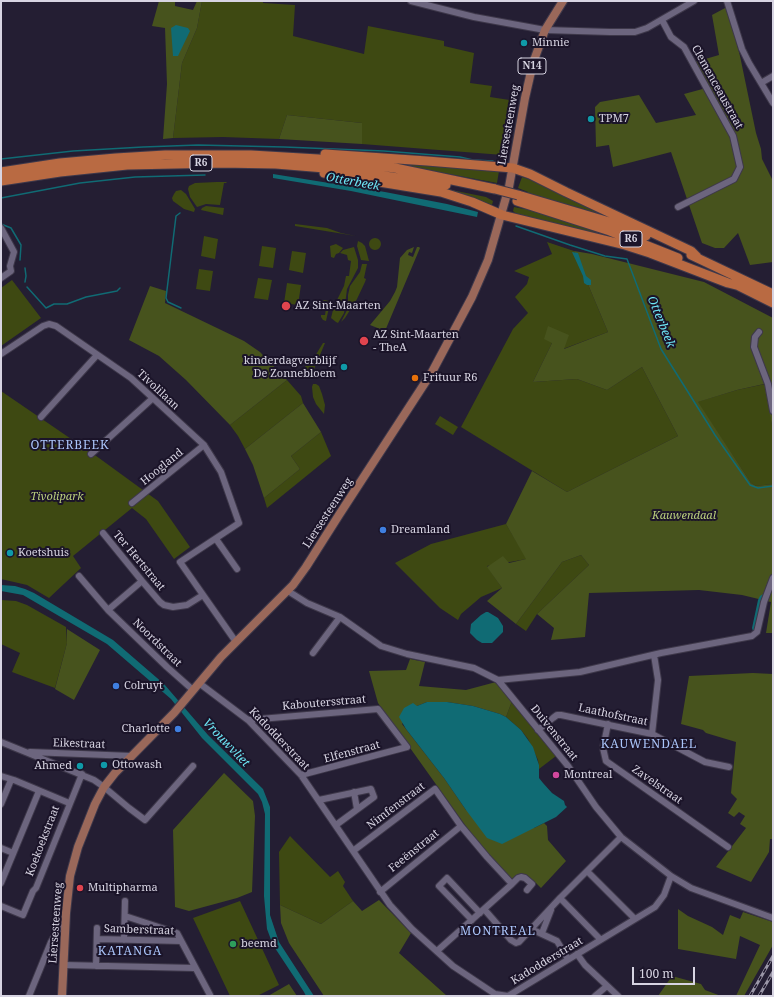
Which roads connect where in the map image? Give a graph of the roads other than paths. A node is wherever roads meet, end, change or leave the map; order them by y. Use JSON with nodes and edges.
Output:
{"nodes":[{"id":1,"x":411,"y":1,"type":"edge"},
{"id":2,"x":563,"y":1,"type":"edge"},
{"id":3,"x":694,"y":1,"type":"edge"},
{"id":4,"x":728,"y":1,"type":"edge"},
{"id":5,"x":662,"y":20,"type":"junction"},
{"id":6,"x":545,"y":30,"type":"junction"},
{"id":7,"x":773,"y":76,"type":"edge"},
{"id":8,"x":761,"y":83,"type":"junction"},
{"id":9,"x":773,"y":103,"type":"edge"},
{"id":10,"x":276,"y":160,"type":"junction"},
{"id":11,"x":1,"y":167,"type":"edge"},
{"id":12,"x":35,"y":167,"type":"junction"},
{"id":13,"x":513,"y":168,"type":"junction"},
{"id":14,"x":1,"y":172,"type":"edge"},
{"id":15,"x":1,"y":181,"type":"edge"},
{"id":16,"x":518,"y":198,"type":"junction"},
{"id":17,"x":678,"y":207,"type":"dead end"},
{"id":18,"x":503,"y":211,"type":"junction"},
{"id":19,"x":1,"y":228,"type":"edge"},
{"id":20,"x":697,"y":257,"type":"junction"},
{"id":21,"x":1,"y":278,"type":"edge"},
{"id":22,"x":740,"y":286,"type":"junction"},
{"id":23,"x":773,"y":294,"type":"edge"},
{"id":24,"x":773,"y":303,"type":"edge"},
{"id":25,"x":760,"y":332,"type":"dead end"},
{"id":26,"x":1,"y":354,"type":"edge"},
{"id":27,"x":97,"y":355,"type":"junction"},
{"id":28,"x":153,"y":398,"type":"junction"},
{"id":29,"x":773,"y":411,"type":"edge"},
{"id":30,"x":41,"y":417,"type":"dead end"},
{"id":31,"x":204,"y":445,"type":"junction"},
{"id":32,"x":91,"y":454,"type":"dead end"},
{"id":33,"x":132,"y":503,"type":"dead end"},
{"id":34,"x":103,"y":534,"type":"dead end"},
{"id":35,"x":216,"y":539,"type":"junction"},
{"id":36,"x":237,"y":569,"type":"dead end"},
{"id":37,"x":79,"y":576,"type":"dead end"},
{"id":38,"x":773,"y":578,"type":"edge"},
{"id":39,"x":142,"y":581,"type":"junction"},
{"id":40,"x":288,"y":591,"type":"junction"},
{"id":41,"x":203,"y":595,"type":"junction"},
{"id":42,"x":108,"y":610,"type":"junction"},
{"id":43,"x":340,"y":617,"type":"junction"},
{"id":44,"x":236,"y":642,"type":"junction"},
{"id":45,"x":313,"y":653,"type":"dead end"},
{"id":46,"x":654,"y":655,"type":"junction"},
{"id":47,"x":498,"y":680,"type":"junction"},
{"id":48,"x":199,"y":683,"type":"junction"},
{"id":49,"x":193,"y":690,"type":"junction"},
{"id":50,"x":248,"y":720,"type":"junction"},
{"id":51,"x":608,"y":724,"type":"junction"},
{"id":52,"x":538,"y":730,"type":"junction"},
{"id":53,"x":652,"y":734,"type":"junction"},
{"id":54,"x":1,"y":742,"type":"edge"},
{"id":55,"x":407,"y":748,"type":"joint"},
{"id":56,"x":25,"y":752,"type":"junction"},
{"id":57,"x":132,"y":756,"type":"junction"},
{"id":58,"x":193,"y":766,"type":"dead end"},
{"id":59,"x":729,"y":767,"type":"dead end"},
{"id":60,"x":82,"y":774,"type":"junction"},
{"id":61,"x":301,"y":775,"type":"junction"},
{"id":62,"x":1,"y":776,"type":"edge"},
{"id":63,"x":11,"y":780,"type":"junction"},
{"id":64,"x":104,"y":787,"type":"junction"},
{"id":65,"x":39,"y":791,"type":"junction"},
{"id":66,"x":354,"y":792,"type":"junction"},
{"id":67,"x":319,"y":800,"type":"junction"},
{"id":68,"x":69,"y":803,"type":"junction"},
{"id":69,"x":1,"y":804,"type":"edge"},
{"id":70,"x":357,"y":809,"type":"junction"},
{"id":71,"x":336,"y":825,"type":"junction"},
{"id":72,"x":462,"y":826,"type":"junction"},
{"id":73,"x":621,"y":837,"type":"junction"},
{"id":74,"x":728,"y":847,"type":"dead end"},
{"id":75,"x":1,"y":848,"type":"edge"},
{"id":76,"x":353,"y":851,"type":"junction"},
{"id":77,"x":13,"y":853,"type":"junction"},
{"id":78,"x":587,"y":871,"type":"junction"},
{"id":79,"x":671,"y":876,"type":"junction"},
{"id":80,"x":1,"y":883,"type":"edge"},
{"id":81,"x":512,"y":884,"type":"junction"},
{"id":82,"x":527,"y":890,"type":"dead end"},
{"id":83,"x":380,"y":892,"type":"junction"},
{"id":84,"x":560,"y":898,"type":"junction"},
{"id":85,"x":125,"y":901,"type":"dead end"},
{"id":86,"x":1,"y":906,"type":"edge"},
{"id":87,"x":552,"y":907,"type":"junction"},
{"id":88,"x":482,"y":911,"type":"junction"},
{"id":89,"x":125,"y":916,"type":"junction"},
{"id":90,"x":773,"y":918,"type":"edge"},
{"id":91,"x":635,"y":919,"type":"junction"},
{"id":92,"x":472,"y":920,"type":"junction"},
{"id":93,"x":65,"y":924,"type":"junction"},
{"id":94,"x":97,"y":928,"type":"dead end"},
{"id":95,"x":531,"y":929,"type":"junction"},
{"id":96,"x":542,"y":933,"type":"junction"},
{"id":97,"x":97,"y":939,"type":"junction"},
{"id":98,"x":600,"y":939,"type":"junction"},
{"id":99,"x":124,"y":940,"type":"junction"},
{"id":100,"x":181,"y":941,"type":"junction"},
{"id":101,"x":437,"y":951,"type":"junction"},
{"id":102,"x":578,"y":954,"type":"junction"},
{"id":103,"x":568,"y":959,"type":"junction"},
{"id":104,"x":64,"y":965,"type":"junction"},
{"id":105,"x":96,"y":966,"type":"junction"},
{"id":106,"x":194,"y":968,"type":"junction"},
{"id":107,"x":607,"y":986,"type":"junction"},
{"id":108,"x":210,"y":995,"type":"edge"},
{"id":109,"x":28,"y":996,"type":"edge"},
{"id":110,"x":62,"y":996,"type":"edge"},
{"id":111,"x":508,"y":996,"type":"edge"},
{"id":112,"x":595,"y":996,"type":"edge"},
{"id":113,"x":618,"y":996,"type":"edge"}],
"edges":[{"from":1,"to":6,"type":"street"},
{"from":2,"to":6,"type":"main road","name":"Liersesteenweg","number":"N14"},
{"from":3,"to":5,"type":"street"},
{"from":4,"to":8,"type":"street"},
{"from":5,"to":6,"type":"street"},
{"from":5,"to":17,"type":"street","name":"Clemenceaustraat"},
{"from":6,"to":13,"type":"main road","name":"Liersesteenweg","number":"N14"},
{"from":7,"to":8,"type":"street"},
{"from":8,"to":9,"type":"street"},
{"from":10,"to":12,"type":"highway","number":"R6"},
{"from":10,"to":13,"type":"highway"},
{"from":10,"to":15,"type":"highway","number":"R6"},
{"from":10,"to":16,"type":"highway","number":"R6","bridge":true},
{"from":10,"to":18,"type":"highway"},
{"from":11,"to":12,"type":"highway"},
{"from":12,"to":14,"type":"highway","number":"R6"},
{"from":13,"to":18,"type":"main road","name":"Liersesteenweg","number":"N14"},
{"from":13,"to":20,"type":"highway"},
{"from":16,"to":20,"type":"highway","number":"R6"},
{"from":16,"to":22,"type":"highway","number":"R6"},
{"from":18,"to":22,"type":"highway"},
{"from":18,"to":40,"type":"main road","name":"Liersesteenweg","number":"N14"},
{"from":19,"to":21,"type":"street"},
{"from":20,"to":23,"type":"highway","number":"R6"},
{"from":22,"to":24,"type":"highway","number":"R6"},
{"from":25,"to":29,"type":"street"},
{"from":26,"to":27,"type":"street","name":"Tivolilaan"},
{"from":27,"to":28,"type":"street","name":"Tivolilaan"},
{"from":27,"to":30,"type":"street"},
{"from":28,"to":31,"type":"street","name":"Tivolilaan"},
{"from":28,"to":32,"type":"street"},
{"from":31,"to":33,"type":"street","name":"Hoogland"},
{"from":31,"to":35,"type":"street","name":"Tivolilaan"},
{"from":34,"to":39,"type":"street","name":"Ter Hertstraat"},
{"from":35,"to":36,"type":"street"},
{"from":35,"to":41,"type":"street","name":"Tivolilaan"},
{"from":37,"to":42,"type":"street","name":"Noordstraat"},
{"from":38,"to":46,"type":"street"},
{"from":39,"to":41,"type":"street","name":"Ter Hertstraat"},
{"from":39,"to":42,"type":"street"},
{"from":40,"to":43,"type":"street","name":"Duivenstraat"},
{"from":40,"to":44,"type":"main road","name":"Liersesteenweg","number":"N14"},
{"from":41,"to":44,"type":"street","name":"Tivolilaan"},
{"from":42,"to":49,"type":"street","name":"Noordstraat"},
{"from":43,"to":45,"type":"street"},
{"from":43,"to":47,"type":"street","name":"Duivenstraat"},
{"from":44,"to":48,"type":"main road","name":"Liersesteenweg","number":"N14"},
{"from":46,"to":47,"type":"street"},
{"from":46,"to":53,"type":"street"},
{"from":47,"to":52,"type":"street","name":"Duivenstraat"},
{"from":48,"to":49,"type":"main road","name":"Liersesteenweg","number":"N14"},
{"from":48,"to":50,"type":"street","name":"Kadodderstraat"},
{"from":49,"to":57,"type":"main road","name":"Liersesteenweg","number":"N14"},
{"from":50,"to":55,"type":"street","name":"Kaboutersstraat"},
{"from":50,"to":61,"type":"street","name":"Kadodderstraat"},
{"from":51,"to":52,"type":"street","name":"Laathofstraat"},
{"from":51,"to":53,"type":"street","name":"Laathofstraat"},
{"from":51,"to":74,"type":"street","name":"Zavelstraat"},
{"from":52,"to":73,"type":"street","name":"Duivenstraat"},
{"from":53,"to":59,"type":"street","name":"Laathofstraat"},
{"from":54,"to":56,"type":"street","name":"Eikestraat"},
{"from":55,"to":61,"type":"street","name":"Elfenstraat"},
{"from":56,"to":57,"type":"street","name":"Eikestraat"},
{"from":56,"to":60,"type":"street","name":"Eikestraat"},
{"from":57,"to":64,"type":"main road","name":"Liersesteenweg","number":"N14"},
{"from":58,"to":64,"type":"street"},
{"from":60,"to":64,"type":"street","name":"Eikestraat"},
{"from":60,"to":68,"type":"street","name":"Koekoekstraat"},
{"from":61,"to":67,"type":"street","name":"Kadodderstraat"},
{"from":62,"to":63,"type":"street"},
{"from":63,"to":65,"type":"street"},
{"from":63,"to":69,"type":"street"},
{"from":64,"to":93,"type":"main road","name":"Liersesteenweg","number":"N14"},
{"from":65,"to":68,"type":"street"},
{"from":65,"to":77,"type":"street"},
{"from":66,"to":67,"type":"street"},
{"from":66,"to":70,"type":"street"},
{"from":66,"to":70,"type":"street"},
{"from":67,"to":71,"type":"street","name":"Kadodderstraat"},
{"from":68,"to":86,"type":"street","name":"Koekoekstraat"},
{"from":70,"to":71,"type":"street"},
{"from":71,"to":76,"type":"street","name":"Kadodderstraat"},
{"from":72,"to":76,"type":"street","name":"Nimfenstraat"},
{"from":72,"to":81,"type":"street"},
{"from":72,"to":83,"type":"street","name":"Feeënstraat"},
{"from":73,"to":78,"type":"street"},
{"from":73,"to":79,"type":"street","name":"Duivenstraat"},
{"from":75,"to":77,"type":"street"},
{"from":76,"to":83,"type":"street","name":"Kadodderstraat"},
{"from":77,"to":80,"type":"street"},
{"from":78,"to":84,"type":"street"},
{"from":78,"to":91,"type":"street"},
{"from":79,"to":90,"type":"street","name":"Duivenstraat"},
{"from":79,"to":91,"type":"street","name":"Kadodderstraat"},
{"from":81,"to":82,"type":"street"},
{"from":81,"to":88,"type":"street"},
{"from":83,"to":101,"type":"street","name":"Kadodderstraat"},
{"from":84,"to":87,"type":"street"},
{"from":84,"to":98,"type":"street"},
{"from":85,"to":89,"type":"street"},
{"from":87,"to":95,"type":"street"},
{"from":87,"to":96,"type":"street"},
{"from":88,"to":92,"type":"street"},
{"from":88,"to":92,"type":"street"},
{"from":88,"to":95,"type":"street"},
{"from":89,"to":99,"type":"street"},
{"from":89,"to":100,"type":"street"},
{"from":91,"to":98,"type":"street","name":"Kadodderstraat"},
{"from":92,"to":101,"type":"street"},
{"from":93,"to":104,"type":"main road","name":"Liersesteenweg","number":"N14"},
{"from":93,"to":109,"type":"street"},
{"from":94,"to":97,"type":"street"},
{"from":95,"to":96,"type":"street"},
{"from":96,"to":103,"type":"street"},
{"from":97,"to":99,"type":"street","name":"Samberstraat"},
{"from":97,"to":105,"type":"street"},
{"from":98,"to":102,"type":"street","name":"Kadodderstraat"},
{"from":99,"to":100,"type":"street","name":"Samberstraat"},
{"from":100,"to":106,"type":"street"},
{"from":101,"to":111,"type":"street","name":"Kadodderstraat"},
{"from":102,"to":103,"type":"street","name":"Kadodderstraat"},
{"from":102,"to":107,"type":"street"},
{"from":103,"to":111,"type":"street","name":"Kadodderstraat"},
{"from":104,"to":105,"type":"street"},
{"from":104,"to":110,"type":"main road","name":"Liersesteenweg","number":"N14"},
{"from":105,"to":106,"type":"street"},
{"from":106,"to":108,"type":"street"},
{"from":107,"to":112,"type":"street"},
{"from":107,"to":113,"type":"street"}]}
